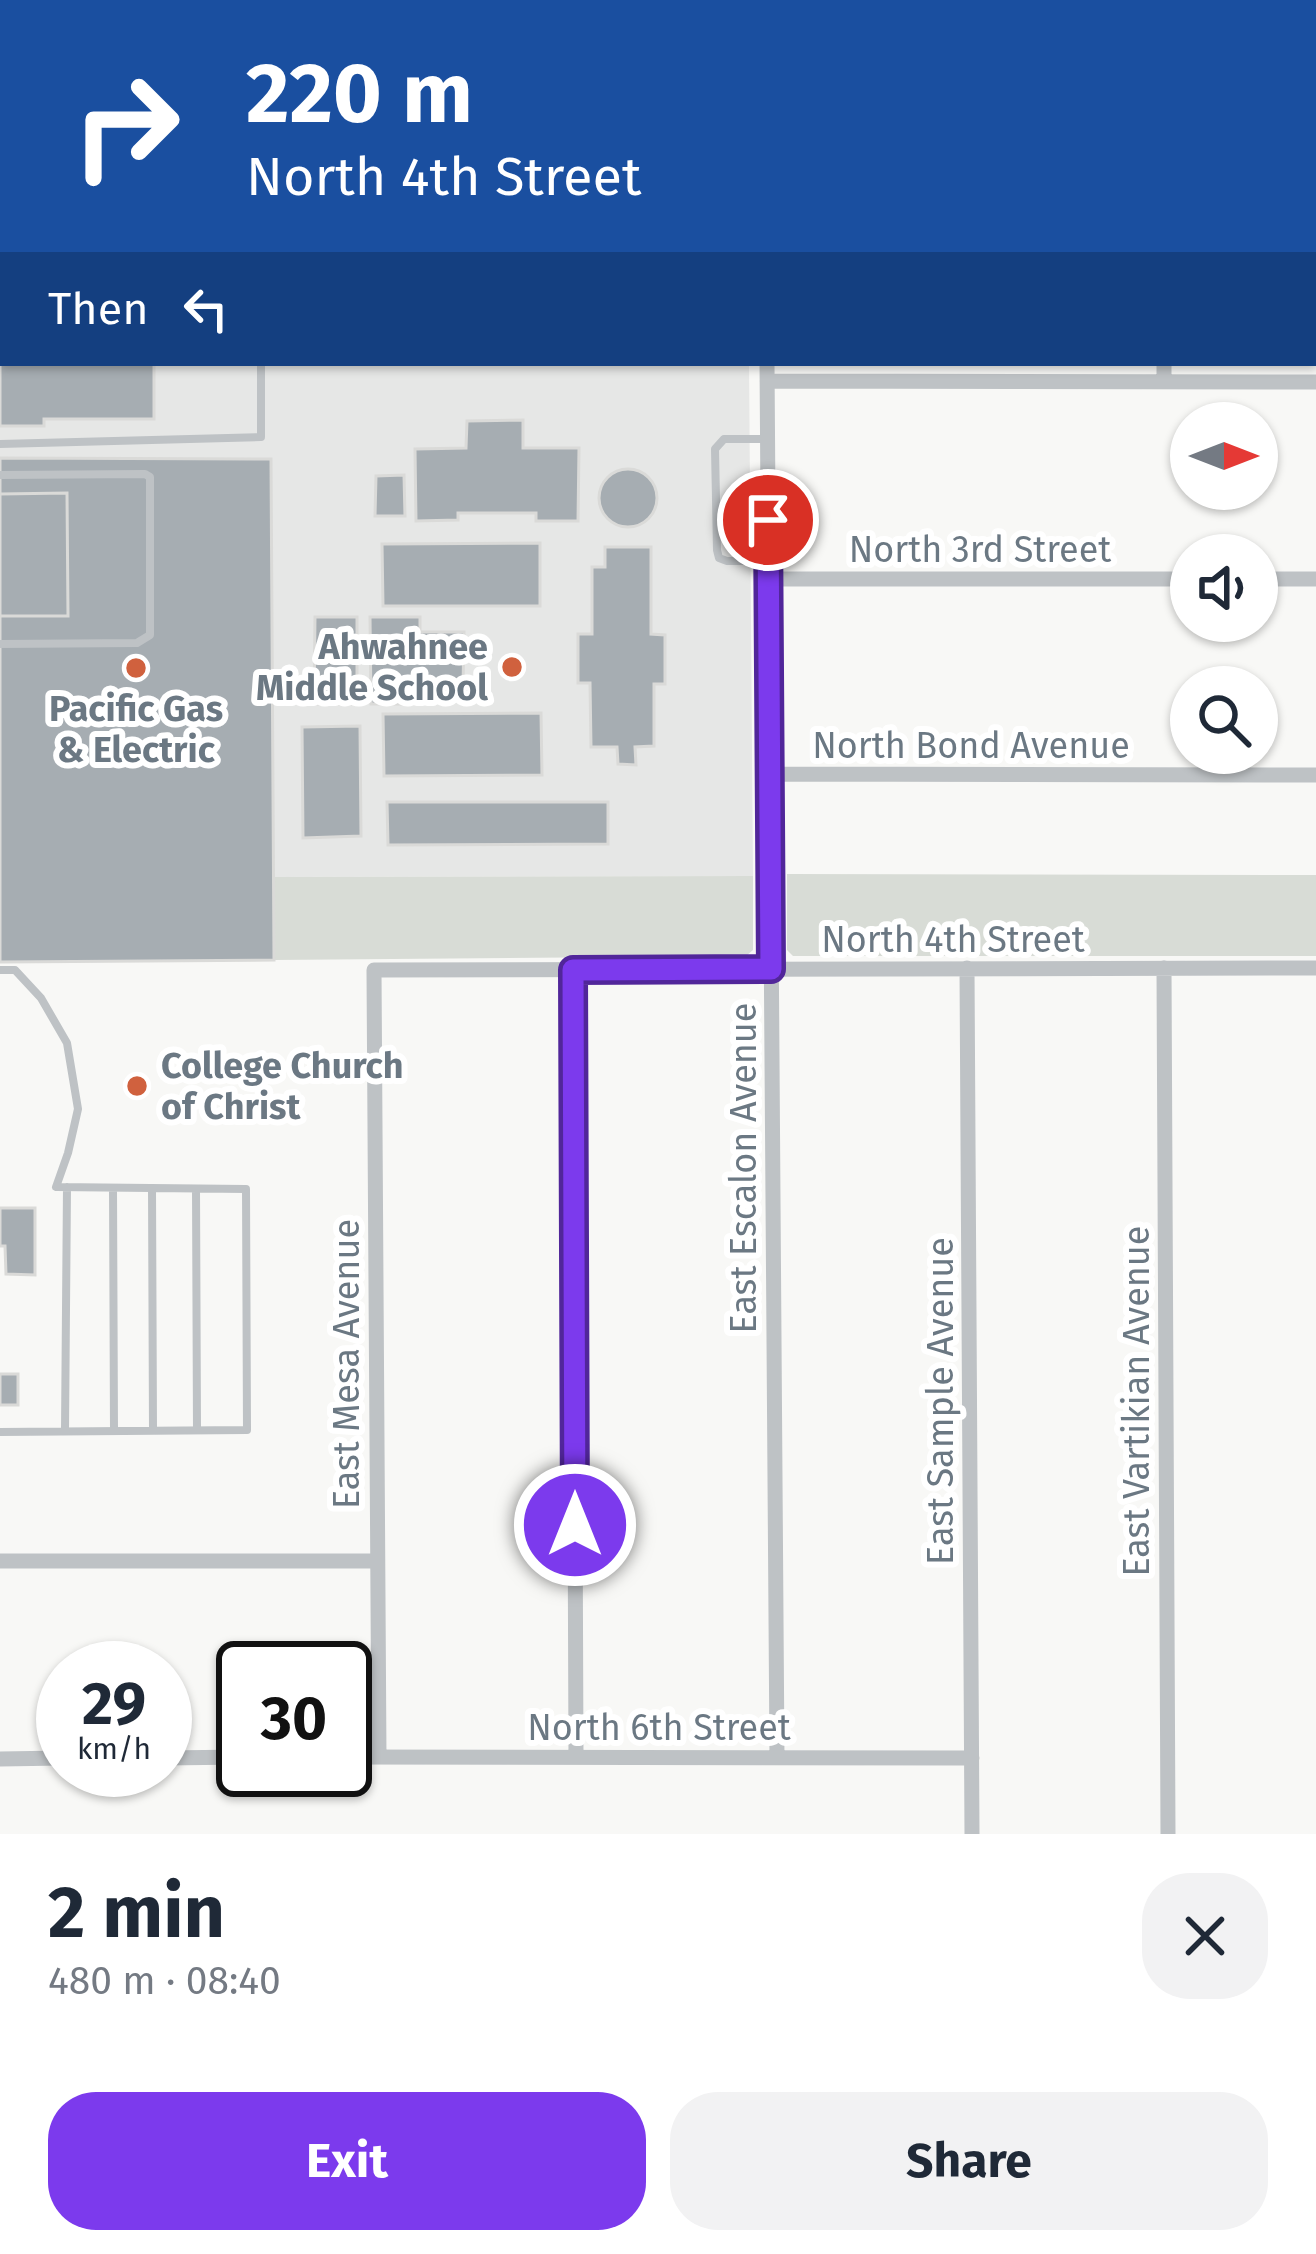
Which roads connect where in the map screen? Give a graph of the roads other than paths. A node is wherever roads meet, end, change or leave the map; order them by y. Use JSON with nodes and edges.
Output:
{"nodes":[{"id":1,"x":261,"y":366,"type":"edge"},
{"id":2,"x":968,"y":366,"type":"edge"},
{"id":3,"x":1164,"y":366,"type":"edge"},
{"id":4,"x":767,"y":372,"type":"edge"},
{"id":5,"x":1164,"y":381,"type":"junction"},
{"id":6,"x":968,"y":382,"type":"junction"},
{"id":7,"x":1316,"y":382,"type":"edge"},
{"id":8,"x":768,"y":439,"type":"junction"},
{"id":9,"x":0,"y":444,"type":"edge"},
{"id":10,"x":0,"y":475,"type":"edge"},
{"id":11,"x":769,"y":570,"type":"junction"},
{"id":12,"x":1170,"y":579,"type":"edge"},
{"id":13,"x":1278,"y":579,"type":"edge"},
{"id":14,"x":1316,"y":579,"type":"edge"},
{"id":15,"x":0,"y":644,"type":"edge"},
{"id":16,"x":770,"y":774,"type":"junction"},
{"id":17,"x":1316,"y":776,"type":"edge"},
{"id":18,"x":967,"y":968,"type":"junction"},
{"id":19,"x":1164,"y":968,"type":"junction"},
{"id":20,"x":1316,"y":968,"type":"edge"},
{"id":21,"x":771,"y":969,"type":"junction"},
{"id":22,"x":0,"y":970,"type":"edge"},
{"id":23,"x":374,"y":970,"type":"joint"},
{"id":24,"x":573,"y":970,"type":"junction"},
{"id":25,"x":67,"y":1187,"type":"junction"},
{"id":26,"x":112,"y":1188,"type":"junction"},
{"id":27,"x":152,"y":1188,"type":"junction"},
{"id":28,"x":196,"y":1189,"type":"junction"},
{"id":29,"x":153,"y":1430,"type":"junction"},
{"id":30,"x":197,"y":1430,"type":"junction"},
{"id":31,"x":64,"y":1431,"type":"junction"},
{"id":32,"x":114,"y":1431,"type":"junction"},
{"id":33,"x":0,"y":1432,"type":"edge"},
{"id":34,"x":0,"y":1561,"type":"edge"},
{"id":35,"x":377,"y":1561,"type":"junction"},
{"id":36,"x":576,"y":1756,"type":"junction"},
{"id":37,"x":777,"y":1756,"type":"junction"},
{"id":38,"x":372,"y":1757,"type":"edge"},
{"id":39,"x":379,"y":1757,"type":"junction"},
{"id":40,"x":36,"y":1758,"type":"edge"},
{"id":41,"x":972,"y":1758,"type":"junction"},
{"id":42,"x":0,"y":1759,"type":"edge"},
{"id":43,"x":972,"y":1834,"type":"edge"},
{"id":44,"x":1168,"y":1834,"type":"edge"}],
"edges":[{"from":1,"to":9,"type":"lane"},
{"from":2,"to":6,"type":"street"},
{"from":3,"to":5,"type":"street"},
{"from":4,"to":6,"type":"street"},
{"from":4,"to":8,"type":"street","name":"East Escalon Avenue"},
{"from":5,"to":6,"type":"street"},
{"from":5,"to":7,"type":"street"},
{"from":8,"to":11,"type":"street","name":"East Escalon Avenue"},
{"from":8,"to":11,"type":"lane"},
{"from":10,"to":15,"type":"lane"},
{"from":11,"to":12,"type":"street","name":"North 3rd Street"},
{"from":11,"to":16,"type":"street","name":"East Escalon Avenue"},
{"from":13,"to":14,"type":"street"},
{"from":16,"to":17,"type":"street","name":"North Bond Avenue"},
{"from":16,"to":21,"type":"street","name":"East Escalon Avenue"},
{"from":18,"to":19,"type":"street","name":"North 4th Street"},
{"from":18,"to":21,"type":"street","name":"North 4th Street"},
{"from":18,"to":41,"type":"street","name":"East Sample Avenue"},
{"from":19,"to":20,"type":"street","name":"North 4th Street"},
{"from":19,"to":44,"type":"street","name":"East Vartikian Avenue"},
{"from":21,"to":24,"type":"street","name":"North 4th Street"},
{"from":21,"to":37,"type":"street","name":"East Escalon Avenue"},
{"from":22,"to":25,"type":"lane"},
{"from":23,"to":24,"type":"street","name":"North 4th Street"},
{"from":23,"to":35,"type":"street","name":"East Mesa Avenue"},
{"from":24,"to":36,"type":"street"},
{"from":25,"to":26,"type":"lane"},
{"from":25,"to":31,"type":"lane"},
{"from":26,"to":27,"type":"lane"},
{"from":26,"to":32,"type":"lane"},
{"from":27,"to":28,"type":"lane"},
{"from":27,"to":29,"type":"lane"},
{"from":28,"to":30,"type":"lane"},
{"from":28,"to":30,"type":"lane"},
{"from":29,"to":30,"type":"lane"},
{"from":29,"to":32,"type":"lane"},
{"from":31,"to":32,"type":"lane"},
{"from":31,"to":33,"type":"lane"},
{"from":34,"to":35,"type":"street"},
{"from":35,"to":39,"type":"street","name":"East Mesa Avenue"},
{"from":36,"to":37,"type":"street","name":"North 6th Street"},
{"from":36,"to":39,"type":"street","name":"North 6th Street"},
{"from":37,"to":41,"type":"street","name":"North 6th Street"},
{"from":38,"to":39,"type":"street","name":"North 6th Street"},
{"from":40,"to":42,"type":"street"},
{"from":41,"to":43,"type":"street","name":"East Sample Avenue"}]}
